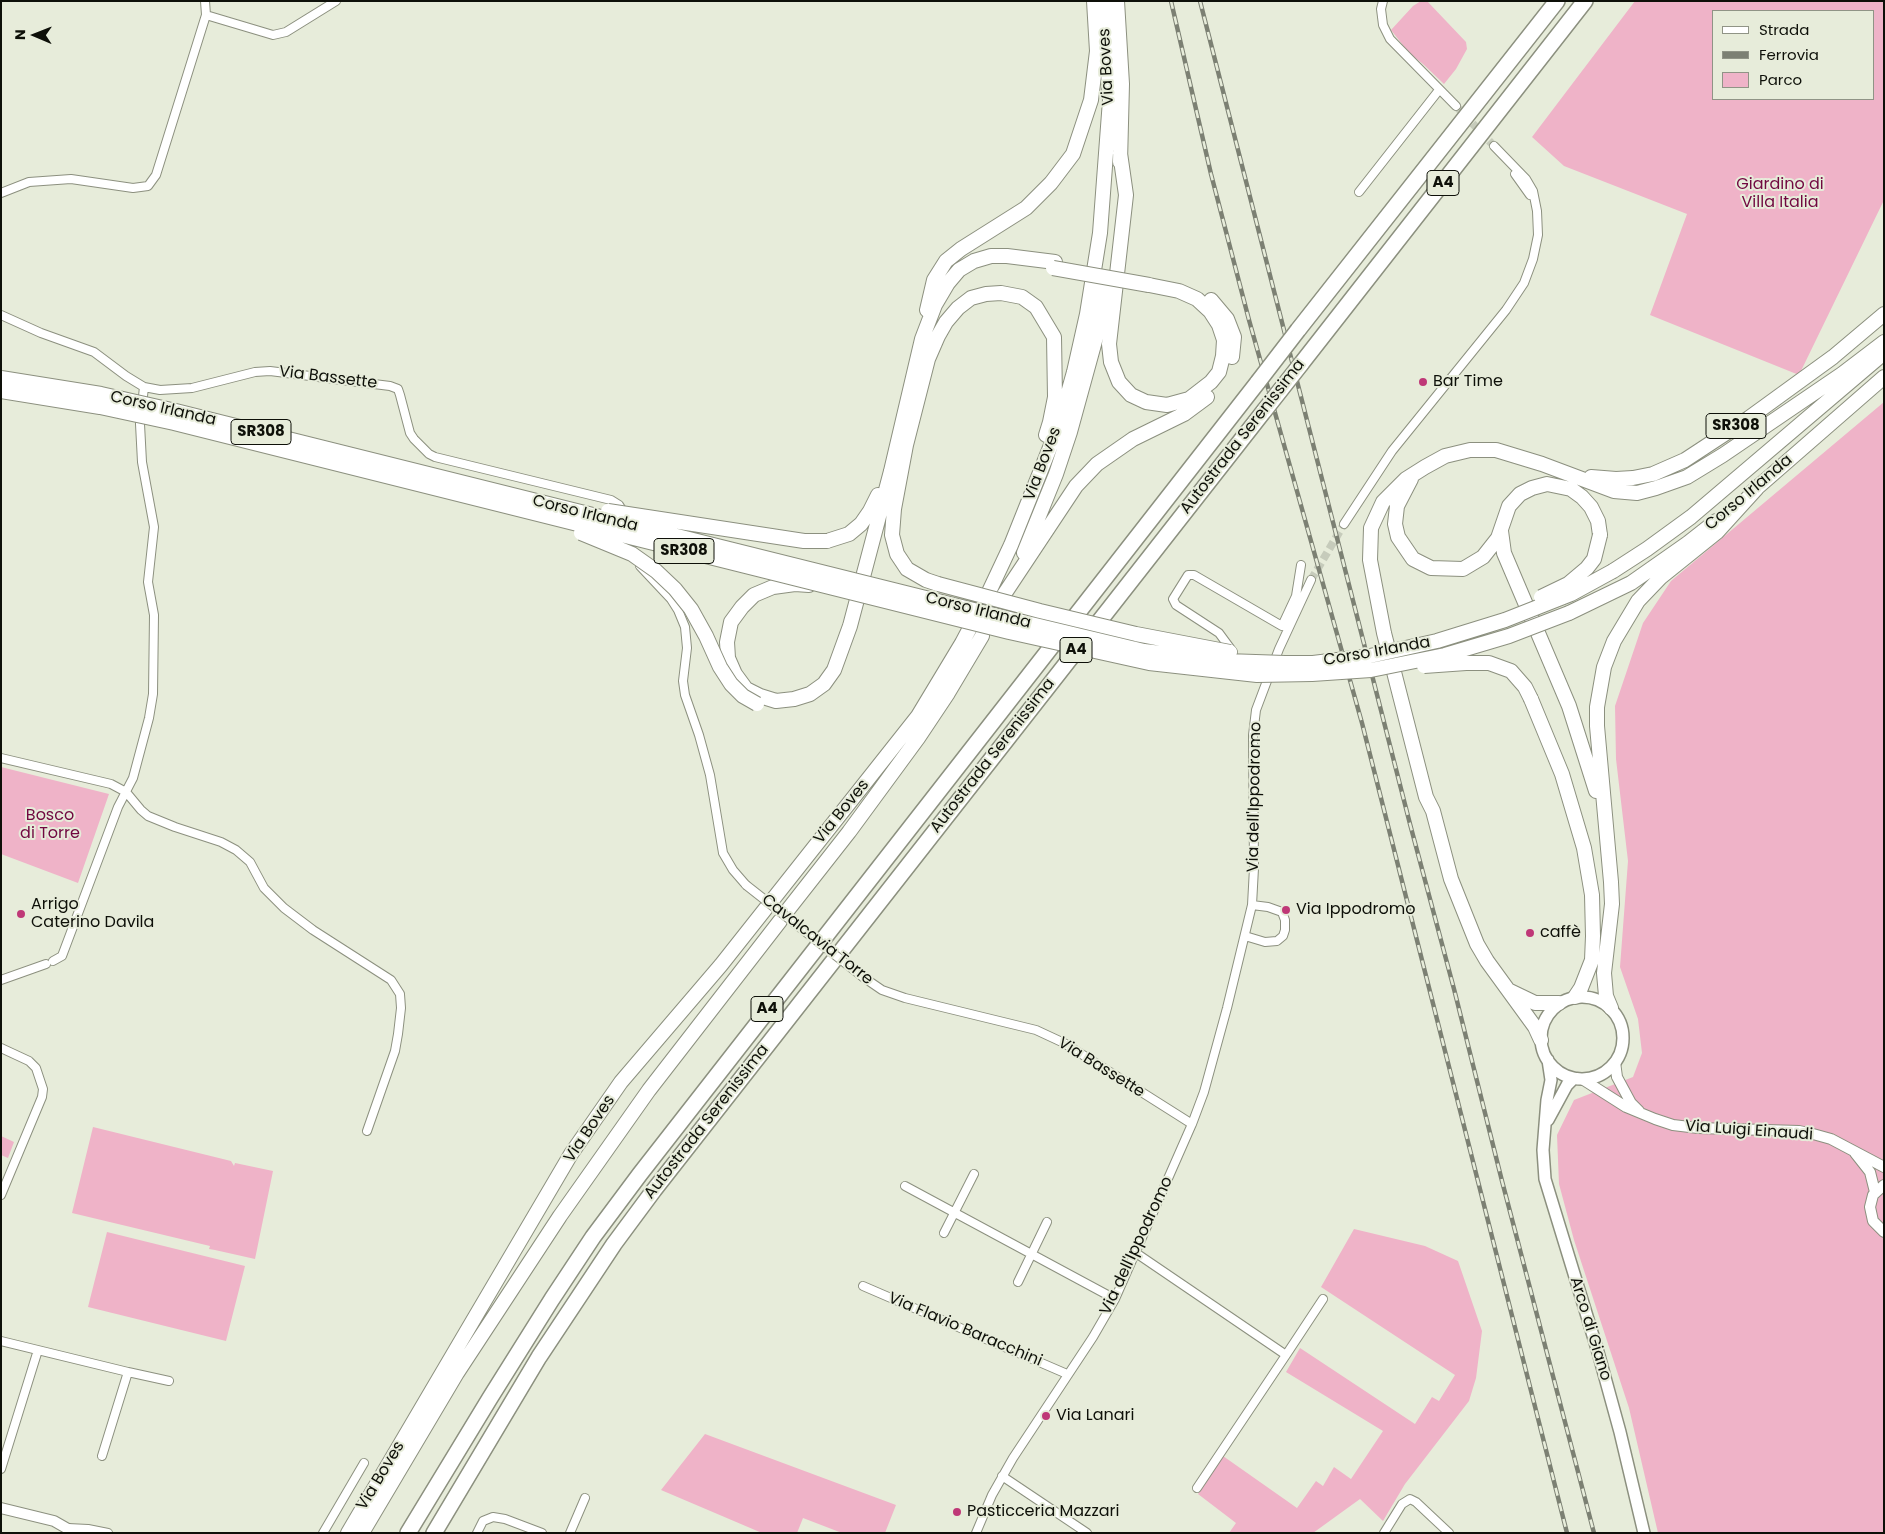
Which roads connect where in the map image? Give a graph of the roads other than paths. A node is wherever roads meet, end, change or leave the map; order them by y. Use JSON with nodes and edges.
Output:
{"nodes":[{"id":1,"x":205,"y":1,"type":"edge"},
{"id":2,"x":336,"y":1,"type":"edge"},
{"id":3,"x":1094,"y":1,"type":"edge"},
{"id":4,"x":1103,"y":1,"type":"edge"},
{"id":5,"x":1117,"y":1,"type":"edge"},
{"id":6,"x":1383,"y":1,"type":"edge"},
{"id":7,"x":1557,"y":1,"type":"edge"},
{"id":8,"x":1585,"y":1,"type":"edge"},
{"id":9,"x":206,"y":15,"type":"junction"},
{"id":10,"x":309,"y":16,"type":"junction"},
{"id":11,"x":320,"y":19,"type":"dead end"},
{"id":12,"x":1439,"y":90,"type":"junction"},
{"id":13,"x":1456,"y":106,"type":"tunnel mouth"},
{"id":14,"x":1494,"y":146,"type":"tunnel mouth"},
{"id":15,"x":1120,"y":153,"type":"junction"},
{"id":16,"x":1359,"y":192,"type":"dead end"},
{"id":17,"x":1,"y":193,"type":"edge"},
{"id":18,"x":1054,"y":265,"type":"junction"},
{"id":19,"x":1109,"y":265,"type":"tunnel mouth"},
{"id":20,"x":1150,"y":281,"type":"junction"},
{"id":21,"x":1106,"y":284,"type":"tunnel mouth"},
{"id":22,"x":1884,"y":314,"type":"edge"},
{"id":23,"x":1,"y":315,"type":"edge"},
{"id":24,"x":922,"y":339,"type":"junction"},
{"id":25,"x":1884,"y":342,"type":"edge"},
{"id":26,"x":1884,"y":353,"type":"edge"},
{"id":27,"x":928,"y":359,"type":"junction"},
{"id":28,"x":1,"y":378,"type":"edge"},
{"id":29,"x":1883,"y":378,"type":"edge"},
{"id":30,"x":144,"y":387,"type":"junction"},
{"id":31,"x":1,"y":391,"type":"edge"},
{"id":32,"x":900,"y":430,"type":"junction"},
{"id":33,"x":906,"y":445,"type":"junction"},
{"id":34,"x":1565,"y":473,"type":"junction"},
{"id":35,"x":1414,"y":474,"type":"junction"},
{"id":36,"x":1757,"y":488,"type":"junction"},
{"id":37,"x":518,"y":497,"type":"junction"},
{"id":38,"x":541,"y":516,"type":"junction"},
{"id":39,"x":1344,"y":524,"type":"tunnel mouth"},
{"id":40,"x":1501,"y":530,"type":"junction"},
{"id":41,"x":1004,"y":561,"type":"junction"},
{"id":42,"x":1301,"y":565,"type":"dead end"},
{"id":43,"x":1311,"y":580,"type":"tunnel mouth"},
{"id":44,"x":824,"y":586,"type":"junction"},
{"id":45,"x":1461,"y":634,"type":"junction"},
{"id":46,"x":982,"y":636,"type":"dead end"},
{"id":47,"x":1285,"y":663,"type":"junction"},
{"id":48,"x":1371,"y":670,"type":"junction"},
{"id":49,"x":1270,"y":672,"type":"junction"},
{"id":50,"x":758,"y":700,"type":"junction"},
{"id":51,"x":1,"y":758,"type":"edge"},
{"id":52,"x":710,"y":774,"type":"joint"},
{"id":53,"x":126,"y":792,"type":"junction"},
{"id":54,"x":1606,"y":826,"type":"junction"},
{"id":55,"x":1252,"y":905,"type":"junction"},
{"id":56,"x":1245,"y":936,"type":"junction"},
{"id":57,"x":1,"y":980,"type":"edge"},
{"id":58,"x":1510,"y":991,"type":"junction"},
{"id":59,"x":1575,"y":997,"type":"junction"},
{"id":60,"x":1559,"y":1004,"type":"junction"},
{"id":61,"x":1611,"y":1008,"type":"junction"},
{"id":62,"x":1005,"y":1022,"type":"joint"},
{"id":63,"x":1541,"y":1040,"type":"junction"},
{"id":64,"x":1,"y":1048,"type":"edge"},
{"id":65,"x":1548,"y":1060,"type":"junction"},
{"id":66,"x":1615,"y":1062,"type":"junction"},
{"id":67,"x":1578,"y":1078,"type":"junction"},
{"id":68,"x":1644,"y":1115,"type":"junction"},
{"id":69,"x":1192,"y":1124,"type":"junction"},
{"id":70,"x":1545,"y":1126,"type":"junction"},
{"id":71,"x":367,"y":1131,"type":"dead end"},
{"id":72,"x":1853,"y":1151,"type":"junction"},
{"id":73,"x":1884,"y":1167,"type":"edge"},
{"id":74,"x":974,"y":1174,"type":"dead end"},
{"id":75,"x":1884,"y":1185,"type":"edge"},
{"id":76,"x":905,"y":1186,"type":"dead end"},
{"id":77,"x":1875,"y":1192,"type":"junction"},
{"id":78,"x":1,"y":1196,"type":"edge"},
{"id":79,"x":954,"y":1213,"type":"junction"},
{"id":80,"x":1047,"y":1222,"type":"dead end"},
{"id":81,"x":1884,"y":1232,"type":"edge"},
{"id":82,"x":944,"y":1233,"type":"dead end"},
{"id":83,"x":1136,"y":1253,"type":"junction"},
{"id":84,"x":1032,"y":1254,"type":"junction"},
{"id":85,"x":1018,"y":1282,"type":"dead end"},
{"id":86,"x":863,"y":1286,"type":"dead end"},
{"id":87,"x":1115,"y":1299,"type":"junction"},
{"id":88,"x":1323,"y":1299,"type":"dead end"},
{"id":89,"x":1,"y":1341,"type":"edge"},
{"id":90,"x":38,"y":1350,"type":"junction"},
{"id":91,"x":1286,"y":1355,"type":"junction"},
{"id":92,"x":128,"y":1372,"type":"junction"},
{"id":93,"x":1068,"y":1374,"type":"junction"},
{"id":94,"x":169,"y":1381,"type":"dead end"},
{"id":95,"x":102,"y":1456,"type":"dead end"},
{"id":96,"x":364,"y":1463,"type":"dead end"},
{"id":97,"x":1,"y":1469,"type":"edge"},
{"id":98,"x":1002,"y":1476,"type":"junction"},
{"id":99,"x":1197,"y":1488,"type":"dead end"},
{"id":100,"x":585,"y":1498,"type":"dead end"},
{"id":101,"x":1,"y":1508,"type":"edge"},
{"id":102,"x":72,"y":1530,"type":"edge"},
{"id":103,"x":108,"y":1533,"type":"edge"},
{"id":104,"x":324,"y":1533,"type":"edge"},
{"id":105,"x":348,"y":1533,"type":"edge"},
{"id":106,"x":362,"y":1533,"type":"edge"},
{"id":107,"x":408,"y":1533,"type":"edge"},
{"id":108,"x":434,"y":1533,"type":"edge"},
{"id":109,"x":477,"y":1533,"type":"edge"},
{"id":110,"x":542,"y":1533,"type":"edge"},
{"id":111,"x":570,"y":1533,"type":"edge"},
{"id":112,"x":976,"y":1533,"type":"edge"},
{"id":113,"x":1087,"y":1533,"type":"edge"},
{"id":114,"x":1384,"y":1533,"type":"edge"},
{"id":115,"x":1449,"y":1533,"type":"edge"},
{"id":116,"x":1644,"y":1533,"type":"edge"}],
"edges":[{"from":1,"to":9,"type":"street"},
{"from":2,"to":10,"type":"street"},
{"from":3,"to":24,"type":"highway","name":"Via Boves"},
{"from":4,"to":41,"type":"highway","name":"Via Boves"},
{"from":5,"to":15,"type":"highway","name":"Via Boves"},
{"from":6,"to":12,"type":"street"},
{"from":7,"to":107,"type":"highway","name":"Autostrada Serenissima","number":"A4","bridge":true},
{"from":8,"to":108,"type":"highway","name":"Autostrada Serenissima","number":"A4","bridge":true},
{"from":9,"to":10,"type":"street"},
{"from":9,"to":17,"type":"street"},
{"from":10,"to":11,"type":"street"},
{"from":12,"to":13,"type":"street"},
{"from":12,"to":16,"type":"street"},
{"from":14,"to":39,"type":"street"},
{"from":15,"to":19,"type":"highway","name":"Via Boves"},
{"from":15,"to":20,"type":"highway"},
{"from":18,"to":20,"type":"highway"},
{"from":18,"to":24,"type":"highway"},
{"from":18,"to":27,"type":"highway"},
{"from":20,"to":21,"type":"highway","name":"Via Boves"},
{"from":22,"to":34,"type":"highway","number":"SR308"},
{"from":23,"to":30,"type":"street","name":"Via Bassette"},
{"from":24,"to":32,"type":"highway"},
{"from":25,"to":34,"type":"highway"},
{"from":26,"to":45,"type":"highway","name":"Corso Irlanda","number":"SR308","bridge":true},
{"from":27,"to":33,"type":"highway"},
{"from":27,"to":41,"type":"highway"},
{"from":28,"to":37,"type":"highway","name":"Corso Irlanda","number":"SR308","bridge":true},
{"from":29,"to":36,"type":"highway","name":"Corso Irlanda","number":"SR308"},
{"from":30,"to":52,"type":"street","name":"Via Bassette"},
{"from":30,"to":53,"type":"street"},
{"from":31,"to":38,"type":"highway","name":"Corso Irlanda","number":"SR308","bridge":true},
{"from":32,"to":37,"type":"highway","bridge":true},
{"from":32,"to":50,"type":"highway"},
{"from":33,"to":47,"type":"highway","bridge":true},
{"from":33,"to":50,"type":"highway"},
{"from":34,"to":35,"type":"highway"},
{"from":35,"to":40,"type":"highway"},
{"from":35,"to":58,"type":"highway"},
{"from":36,"to":48,"type":"highway","name":"Corso Irlanda","number":"SR308","bridge":true},
{"from":36,"to":54,"type":"highway"},
{"from":37,"to":47,"type":"highway","name":"Corso Irlanda","number":"SR308","bridge":true},
{"from":38,"to":44,"type":"highway","name":"Corso Irlanda","number":"SR308","bridge":true},
{"from":38,"to":50,"type":"highway","bridge":true},
{"from":40,"to":45,"type":"highway","bridge":true},
{"from":40,"to":54,"type":"highway"},
{"from":41,"to":105,"type":"highway","name":"Via Boves"},
{"from":42,"to":49,"type":"street"},
{"from":43,"to":49,"type":"street","name":"Via dell'Ippodromo"},
{"from":44,"to":48,"type":"highway","name":"Corso Irlanda","number":"SR308","bridge":true},
{"from":44,"to":50,"type":"highway","bridge":true},
{"from":45,"to":47,"type":"highway","name":"Corso Irlanda","number":"SR308","bridge":true},
{"from":46,"to":106,"type":"highway","name":"Via Boves"},
{"from":48,"to":59,"type":"highway","bridge":true},
{"from":49,"to":55,"type":"street","name":"Via dell'Ippodromo"},
{"from":51,"to":53,"type":"street"},
{"from":52,"to":62,"type":"street","name":"Cavalcavia Torre","bridge":true},
{"from":53,"to":57,"type":"street"},
{"from":53,"to":71,"type":"street"},
{"from":54,"to":61,"type":"highway"},
{"from":55,"to":56,"type":"street","name":"Via dell'Ippodromo"},
{"from":55,"to":56,"type":"street"},
{"from":56,"to":69,"type":"street","name":"Via dell'Ippodromo"},
{"from":58,"to":60,"type":"highway"},
{"from":58,"to":63,"type":"highway"},
{"from":59,"to":60,"type":"main road"},
{"from":59,"to":61,"type":"main road"},
{"from":60,"to":63,"type":"main road"},
{"from":61,"to":66,"type":"main road"},
{"from":62,"to":69,"type":"street","name":"Via Bassette"},
{"from":63,"to":65,"type":"main road"},
{"from":64,"to":78,"type":"street"},
{"from":65,"to":67,"type":"main road"},
{"from":65,"to":70,"type":"main road","name":"Arco di Giano"},
{"from":66,"to":67,"type":"main road"},
{"from":66,"to":68,"type":"street","name":"Via Luigi Einaudi"},
{"from":67,"to":68,"type":"street","name":"Via Luigi Einaudi"},
{"from":67,"to":70,"type":"main road","name":"Arco di Giano"},
{"from":68,"to":72,"type":"street","name":"Via Luigi Einaudi"},
{"from":69,"to":83,"type":"street","name":"Via dell'Ippodromo"},
{"from":70,"to":116,"type":"main road","name":"Arco di Giano"},
{"from":72,"to":73,"type":"street","name":"Via Luigi Einaudi"},
{"from":72,"to":77,"type":"street"},
{"from":74,"to":79,"type":"street"},
{"from":75,"to":77,"type":"street"},
{"from":76,"to":79,"type":"street"},
{"from":77,"to":81,"type":"street"},
{"from":79,"to":82,"type":"street"},
{"from":79,"to":84,"type":"street"},
{"from":80,"to":84,"type":"street"},
{"from":83,"to":87,"type":"street","name":"Via dell'Ippodromo"},
{"from":83,"to":91,"type":"street"},
{"from":84,"to":85,"type":"street"},
{"from":84,"to":87,"type":"street"},
{"from":86,"to":93,"type":"street","name":"Via Flavio Baracchini"},
{"from":87,"to":93,"type":"street","name":"Via dell'Ippodromo"},
{"from":88,"to":91,"type":"street"},
{"from":89,"to":90,"type":"street"},
{"from":90,"to":92,"type":"street"},
{"from":90,"to":97,"type":"street"},
{"from":91,"to":99,"type":"street"},
{"from":92,"to":94,"type":"street"},
{"from":92,"to":95,"type":"street"},
{"from":93,"to":98,"type":"street","name":"Via dell'Ippodromo"},
{"from":96,"to":104,"type":"street"},
{"from":98,"to":112,"type":"street","name":"Via dell'Ippodromo"},
{"from":98,"to":113,"type":"street"},
{"from":100,"to":111,"type":"street"},
{"from":101,"to":102,"type":"street"},
{"from":102,"to":103,"type":"street"},
{"from":109,"to":110,"type":"street"},
{"from":114,"to":115,"type":"street"}]}
